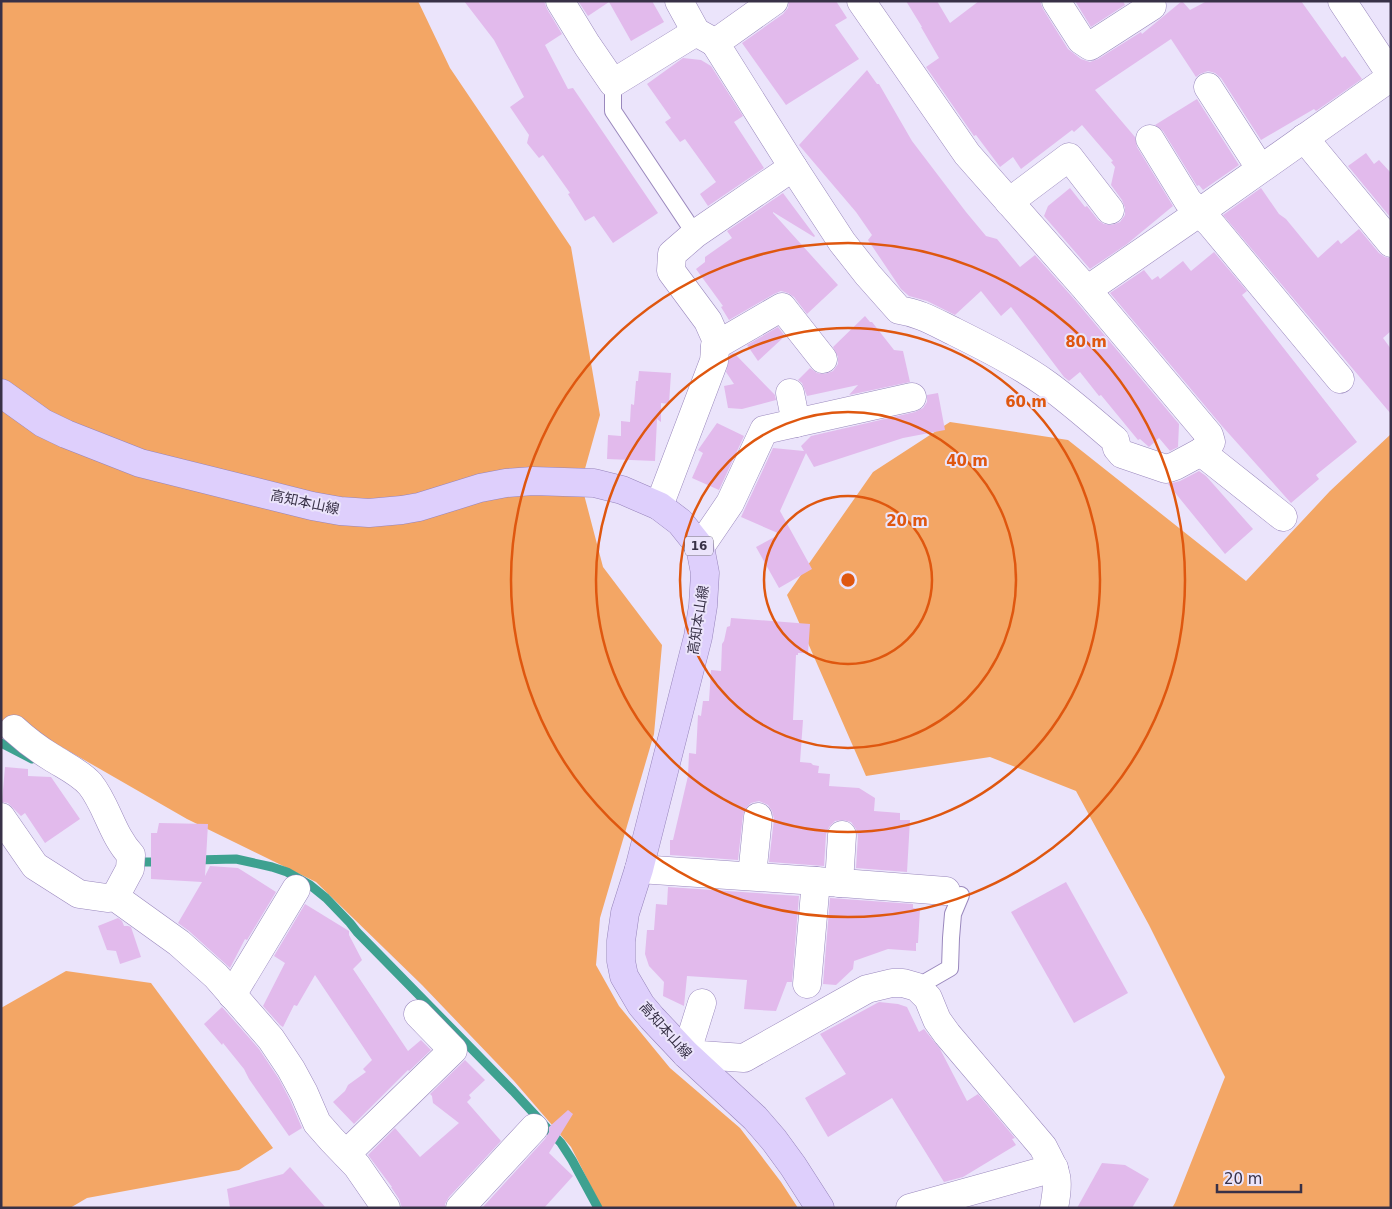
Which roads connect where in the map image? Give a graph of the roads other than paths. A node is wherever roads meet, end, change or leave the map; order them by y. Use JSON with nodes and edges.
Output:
{"nodes":[{"id":1,"x":560,"y":1,"type":"edge"},
{"id":2,"x":679,"y":1,"type":"edge"},
{"id":3,"x":774,"y":1,"type":"edge"},
{"id":4,"x":861,"y":1,"type":"edge"},
{"id":5,"x":1056,"y":1,"type":"edge"},
{"id":6,"x":1151,"y":1,"type":"edge"},
{"id":7,"x":1342,"y":1,"type":"edge"},
{"id":8,"x":706,"y":38,"type":"junction"},
{"id":9,"x":1391,"y":76,"type":"edge"},
{"id":10,"x":613,"y":83,"type":"junction"},
{"id":11,"x":1208,"y":87,"type":"dead end"},
{"id":12,"x":1304,"y":138,"type":"junction"},
{"id":13,"x":1150,"y":139,"type":"dead end"},
{"id":14,"x":793,"y":167,"type":"junction"},
{"id":15,"x":1260,"y":168,"type":"junction"},
{"id":16,"x":1009,"y":202,"type":"junction"},
{"id":17,"x":1110,"y":210,"type":"dead end"},
{"id":18,"x":1200,"y":212,"type":"junction"},
{"id":19,"x":695,"y":234,"type":"junction"},
{"id":20,"x":1391,"y":243,"type":"edge"},
{"id":21,"x":1087,"y":290,"type":"junction"},
{"id":22,"x":715,"y":346,"type":"junction"},
{"id":23,"x":823,"y":359,"type":"dead end"},
{"id":24,"x":1340,"y":379,"type":"dead end"},
{"id":25,"x":1,"y":393,"type":"edge"},
{"id":26,"x":790,"y":393,"type":"dead end"},
{"id":27,"x":912,"y":397,"type":"dead end"},
{"id":28,"x":796,"y":423,"type":"junction"},
{"id":29,"x":1201,"y":452,"type":"junction"},
{"id":30,"x":659,"y":506,"type":"junction"},
{"id":31,"x":1283,"y":517,"type":"dead end"},
{"id":32,"x":700,"y":547,"type":"junction"},
{"id":33,"x":14,"y":729,"type":"dead end"},
{"id":34,"x":758,"y":817,"type":"dead end"},
{"id":35,"x":1,"y":818,"type":"edge"},
{"id":36,"x":842,"y":835,"type":"dead end"},
{"id":37,"x":639,"y":869,"type":"junction"},
{"id":38,"x":752,"y":876,"type":"junction"},
{"id":39,"x":827,"y":882,"type":"junction"},
{"id":40,"x":296,"y":889,"type":"dead end"},
{"id":41,"x":953,"y":893,"type":"joint"},
{"id":42,"x":115,"y":897,"type":"junction"},
{"id":43,"x":807,"y":984,"type":"dead end"},
{"id":44,"x":917,"y":987,"type":"junction"},
{"id":45,"x":232,"y":995,"type":"junction"},
{"id":46,"x":702,"y":1003,"type":"dead end"},
{"id":47,"x":418,"y":1014,"type":"dead end"},
{"id":48,"x":686,"y":1054,"type":"junction"},
{"id":49,"x":534,"y":1128,"type":"dead end"},
{"id":50,"x":346,"y":1154,"type":"junction"},
{"id":51,"x":1054,"y":1168,"type":"junction"},
{"id":52,"x":386,"y":1208,"type":"edge"},
{"id":53,"x":460,"y":1208,"type":"edge"},
{"id":54,"x":820,"y":1208,"type":"edge"},
{"id":55,"x":910,"y":1208,"type":"edge"},
{"id":56,"x":1054,"y":1208,"type":"edge"}],
"edges":[{"from":1,"to":10,"type":"street"},
{"from":2,"to":8,"type":"street"},
{"from":3,"to":8,"type":"street"},
{"from":4,"to":16,"type":"street"},
{"from":5,"to":6,"type":"street"},
{"from":7,"to":9,"type":"street"},
{"from":8,"to":10,"type":"street"},
{"from":8,"to":14,"type":"street"},
{"from":9,"to":12,"type":"street"},
{"from":10,"to":19,"type":"lane"},
{"from":11,"to":15,"type":"street"},
{"from":12,"to":15,"type":"street"},
{"from":12,"to":20,"type":"street"},
{"from":13,"to":18,"type":"street"},
{"from":14,"to":19,"type":"street"},
{"from":14,"to":29,"type":"street"},
{"from":15,"to":18,"type":"street"},
{"from":16,"to":17,"type":"street"},
{"from":16,"to":21,"type":"street"},
{"from":18,"to":21,"type":"street"},
{"from":18,"to":24,"type":"street"},
{"from":19,"to":22,"type":"street"},
{"from":21,"to":29,"type":"street"},
{"from":22,"to":23,"type":"street"},
{"from":22,"to":30,"type":"street"},
{"from":25,"to":30,"type":"main road","name":"高知本山線","number":"16"},
{"from":26,"to":28,"type":"street"},
{"from":27,"to":28,"type":"street"},
{"from":28,"to":32,"type":"street"},
{"from":29,"to":31,"type":"street"},
{"from":30,"to":32,"type":"main road","name":"高知本山線","number":"16"},
{"from":32,"to":37,"type":"main road","name":"高知本山線","number":"16"},
{"from":33,"to":42,"type":"street"},
{"from":34,"to":38,"type":"street"},
{"from":35,"to":42,"type":"street"},
{"from":36,"to":39,"type":"street"},
{"from":37,"to":38,"type":"street"},
{"from":37,"to":48,"type":"main road","name":"高知本山線","number":"16"},
{"from":38,"to":39,"type":"street"},
{"from":39,"to":41,"type":"street"},
{"from":39,"to":43,"type":"street"},
{"from":40,"to":45,"type":"street"},
{"from":41,"to":44,"type":"lane"},
{"from":42,"to":45,"type":"street"},
{"from":44,"to":48,"type":"street"},
{"from":44,"to":51,"type":"street"},
{"from":45,"to":50,"type":"street"},
{"from":46,"to":48,"type":"street"},
{"from":47,"to":50,"type":"street"},
{"from":48,"to":54,"type":"main road","name":"高知本山線","number":"16"},
{"from":49,"to":53,"type":"street"},
{"from":50,"to":52,"type":"street"},
{"from":51,"to":55,"type":"street"},
{"from":51,"to":56,"type":"street"}]}
